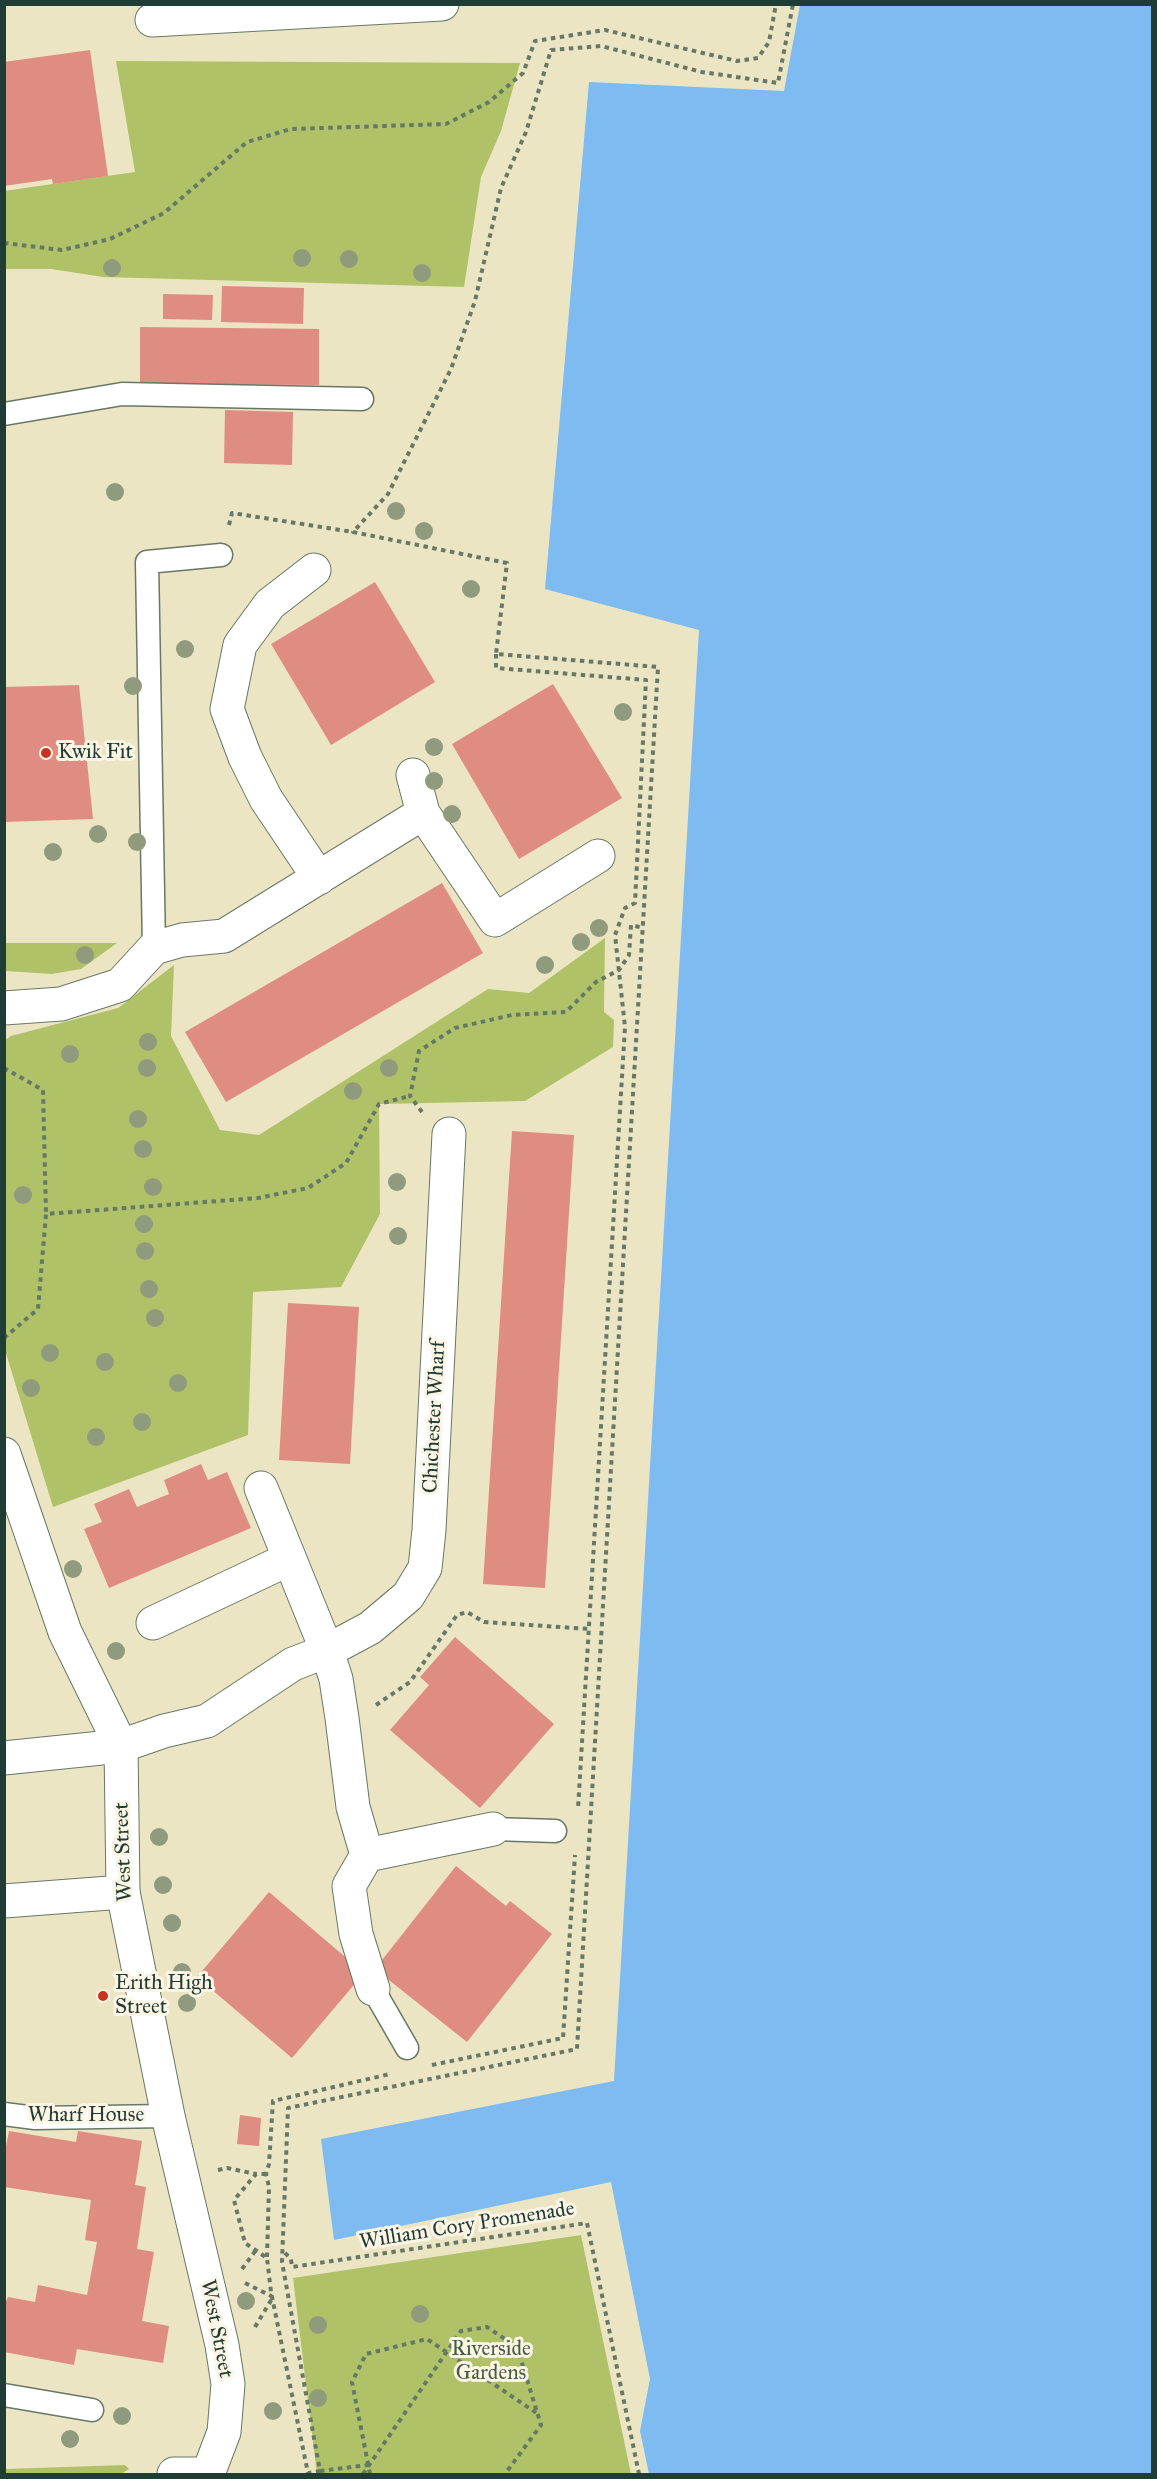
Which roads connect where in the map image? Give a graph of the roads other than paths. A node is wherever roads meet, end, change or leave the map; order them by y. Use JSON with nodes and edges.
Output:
{"nodes":[{"id":1,"x":442,"y":4,"type":"edge"},
{"id":2,"x":382,"y":7,"type":"edge"},
{"id":3,"x":152,"y":20,"type":"dead end"},
{"id":4,"x":362,"y":399,"type":"dead end"},
{"id":5,"x":4,"y":414,"type":"edge"},
{"id":6,"x":221,"y":555,"type":"road end"},
{"id":7,"x":314,"y":570,"type":"dead end"},
{"id":8,"x":413,"y":775,"type":"dead end"},
{"id":9,"x":423,"y":813,"type":"junction"},
{"id":10,"x":598,"y":856,"type":"dead end"},
{"id":11,"x":319,"y":878,"type":"junction"},
{"id":12,"x":154,"y":948,"type":"junction"},
{"id":13,"x":4,"y":1008,"type":"edge"},
{"id":14,"x":449,"y":1134,"type":"road end"},
{"id":15,"x":4,"y":1454,"type":"edge"},
{"id":16,"x":261,"y":1488,"type":"dead end"},
{"id":17,"x":289,"y":1559,"type":"junction"},
{"id":18,"x":153,"y":1623,"type":"dead end"},
{"id":19,"x":327,"y":1651,"type":"junction"},
{"id":20,"x":120,"y":1746,"type":"junction"},
{"id":21,"x":4,"y":1758,"type":"edge"},
{"id":22,"x":493,"y":1829,"type":"joint"},
{"id":23,"x":555,"y":1831,"type":"dead end"},
{"id":24,"x":367,"y":1855,"type":"junction"},
{"id":25,"x":123,"y":1892,"type":"junction"},
{"id":26,"x":4,"y":1900,"type":"edge"},
{"id":27,"x":373,"y":1989,"type":"joint"},
{"id":28,"x":407,"y":2048,"type":"dead end"},
{"id":29,"x":4,"y":2114,"type":"edge"},
{"id":30,"x":168,"y":2116,"type":"junction"},
{"id":31,"x":4,"y":2395,"type":"edge"},
{"id":32,"x":92,"y":2410,"type":"dead end"},
{"id":33,"x":209,"y":2474,"type":"edge"},
{"id":34,"x":174,"y":2475,"type":"edge"}],
"edges":[{"from":1,"to":2,"type":"street"},
{"from":2,"to":3,"type":"street"},
{"from":4,"to":5,"type":"lane"},
{"from":6,"to":12,"type":"lane"},
{"from":7,"to":11,"type":"street"},
{"from":8,"to":9,"type":"street"},
{"from":9,"to":10,"type":"street"},
{"from":9,"to":11,"type":"street"},
{"from":11,"to":12,"type":"street"},
{"from":12,"to":13,"type":"street"},
{"from":14,"to":19,"type":"street","name":"Chichester Wharf"},
{"from":15,"to":20,"type":"street","name":"West Street"},
{"from":16,"to":17,"type":"street"},
{"from":17,"to":18,"type":"street"},
{"from":17,"to":19,"type":"street"},
{"from":19,"to":20,"type":"street","name":"Chichester Wharf"},
{"from":19,"to":24,"type":"street"},
{"from":20,"to":21,"type":"street","name":"Chichester Wharf"},
{"from":20,"to":25,"type":"street","name":"West Street"},
{"from":22,"to":23,"type":"lane"},
{"from":22,"to":24,"type":"street"},
{"from":24,"to":27,"type":"street"},
{"from":25,"to":26,"type":"street"},
{"from":25,"to":30,"type":"street","name":"West Street"},
{"from":27,"to":28,"type":"lane"},
{"from":29,"to":30,"type":"lane","name":"Wharf House"},
{"from":30,"to":33,"type":"street","name":"West Street"},
{"from":31,"to":32,"type":"lane"},
{"from":33,"to":34,"type":"street"}]}
